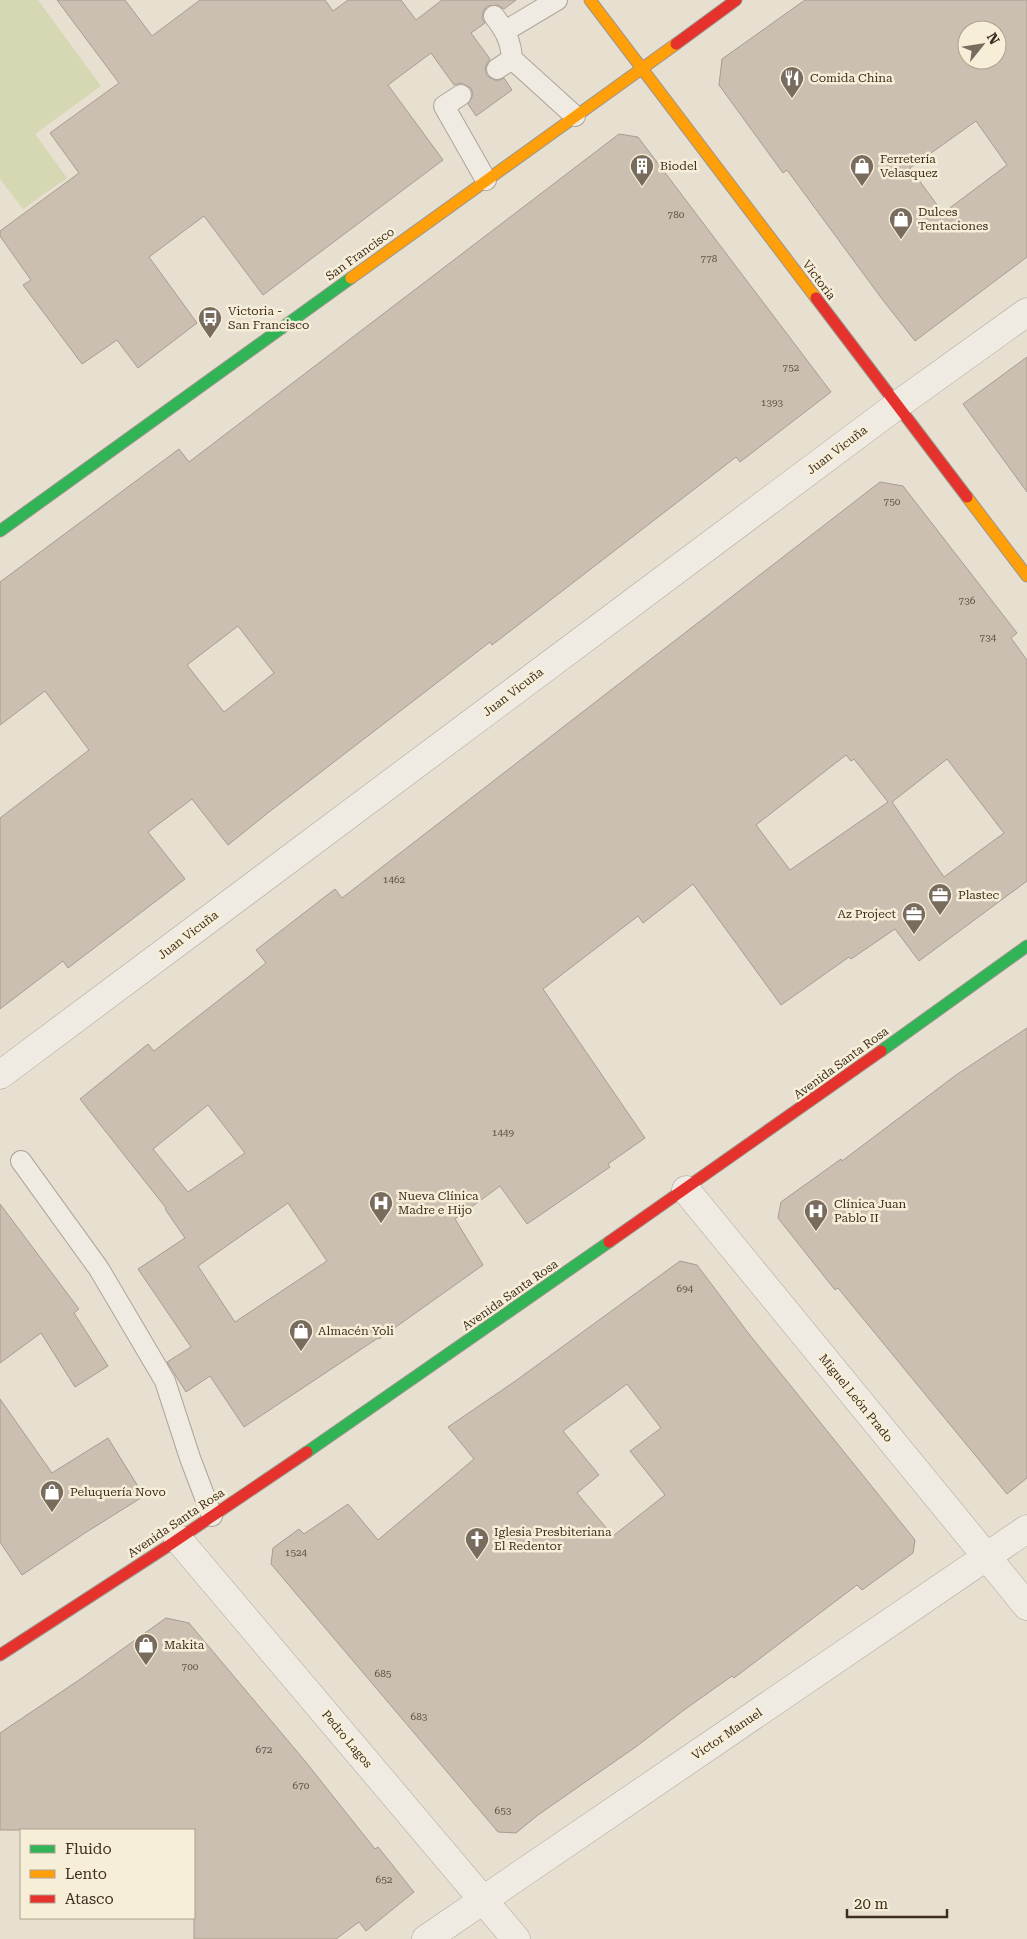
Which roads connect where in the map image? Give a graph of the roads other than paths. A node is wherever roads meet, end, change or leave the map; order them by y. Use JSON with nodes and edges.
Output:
{"nodes":[{"id":1,"x":557,"y":0,"type":"edge"},
{"id":2,"x":590,"y":0,"type":"edge"},
{"id":3,"x":736,"y":0,"type":"edge"},
{"id":4,"x":642,"y":68,"type":"junction"},
{"id":5,"x":461,"y":95,"type":"dead end"},
{"id":6,"x":574,"y":116,"type":"junction"},
{"id":7,"x":486,"y":180,"type":"junction"},
{"id":8,"x":1027,"y":312,"type":"edge"},
{"id":9,"x":896,"y":406,"type":"junction"},
{"id":10,"x":0,"y":531,"type":"edge"},
{"id":11,"x":1027,"y":576,"type":"edge"},
{"id":12,"x":1027,"y":946,"type":"edge"},
{"id":13,"x":0,"y":1075,"type":"edge"},
{"id":14,"x":21,"y":1161,"type":"dead end"},
{"id":15,"x":686,"y":1190,"type":"junction"},
{"id":16,"x":212,"y":1516,"type":"junction"},
{"id":17,"x":1027,"y":1529,"type":"edge"},
{"id":18,"x":178,"y":1539,"type":"junction"},
{"id":19,"x":986,"y":1557,"type":"junction"},
{"id":20,"x":1027,"y":1606,"type":"edge"},
{"id":21,"x":0,"y":1655,"type":"edge"},
{"id":22,"x":482,"y":1900,"type":"junction"},
{"id":23,"x":426,"y":1939,"type":"edge"},
{"id":24,"x":516,"y":1939,"type":"edge"}],
"edges":[{"from":1,"to":6,"type":"lane"},
{"from":2,"to":4,"type":"main road","name":"Victoria"},
{"from":3,"to":4,"type":"main road","name":"San Francisco"},
{"from":4,"to":6,"type":"main road","name":"San Francisco"},
{"from":4,"to":9,"type":"main road","name":"Victoria"},
{"from":5,"to":7,"type":"lane"},
{"from":6,"to":7,"type":"main road","name":"San Francisco"},
{"from":7,"to":10,"type":"main road","name":"San Francisco"},
{"from":8,"to":9,"type":"street","name":"Juan Vicuña"},
{"from":9,"to":11,"type":"main road","name":"Victoria"},
{"from":9,"to":13,"type":"street","name":"Juan Vicuña"},
{"from":12,"to":15,"type":"main road","name":"Avenida Santa Rosa"},
{"from":14,"to":16,"type":"lane"},
{"from":15,"to":16,"type":"main road","name":"Avenida Santa Rosa"},
{"from":15,"to":19,"type":"street","name":"Miguel León Prado"},
{"from":16,"to":18,"type":"main road","name":"Avenida Santa Rosa"},
{"from":17,"to":19,"type":"street","name":"Víctor Manuel"},
{"from":18,"to":21,"type":"main road","name":"Avenida Santa Rosa"},
{"from":18,"to":22,"type":"street","name":"Pedro Lagos"},
{"from":19,"to":20,"type":"street","name":"Miguel León Prado"},
{"from":19,"to":22,"type":"street","name":"Víctor Manuel"},
{"from":22,"to":23,"type":"street","name":"Víctor Manuel"},
{"from":22,"to":24,"type":"street","name":"Pedro Lagos"}]}
